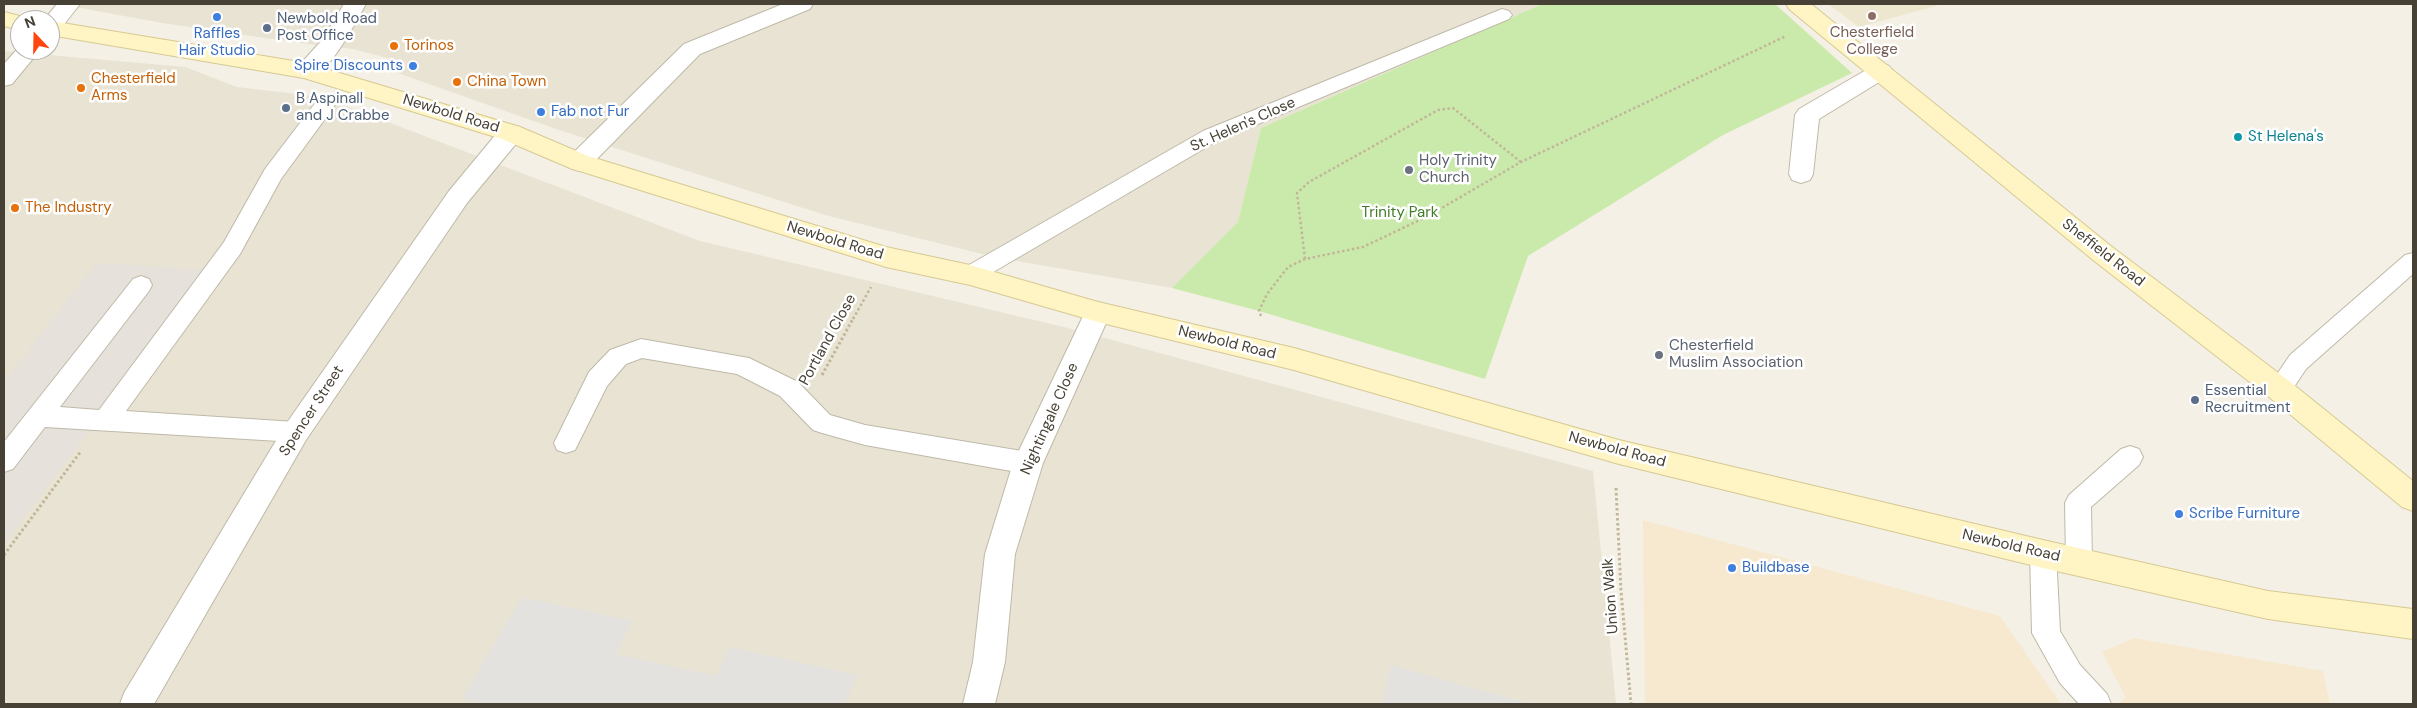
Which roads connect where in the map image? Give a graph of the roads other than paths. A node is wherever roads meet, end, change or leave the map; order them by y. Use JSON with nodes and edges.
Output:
{"nodes":[{"id":1,"x":69,"y":4,"type":"edge"},
{"id":2,"x":355,"y":4,"type":"edge"},
{"id":3,"x":802,"y":4,"type":"edge"},
{"id":4,"x":1797,"y":4,"type":"edge"},
{"id":5,"x":60,"y":15,"type":"edge"},
{"id":6,"x":1502,"y":16,"type":"dead end"},
{"id":7,"x":60,"y":30,"type":"edge"},
{"id":8,"x":20,"y":60,"type":"edge"},
{"id":9,"x":1881,"y":71,"type":"junction"},
{"id":10,"x":306,"y":72,"type":"junction"},
{"id":11,"x":4,"y":78,"type":"edge"},
{"id":12,"x":326,"y":103,"type":"dead end"},
{"id":13,"x":511,"y":133,"type":"junction"},
{"id":14,"x":579,"y":162,"type":"junction"},
{"id":15,"x":1801,"y":174,"type":"dead end"},
{"id":16,"x":2413,"y":261,"type":"edge"},
{"id":17,"x":970,"y":275,"type":"junction"},
{"id":18,"x":141,"y":285,"type":"dead end"},
{"id":19,"x":1098,"y":312,"type":"junction"},
{"id":20,"x":2279,"y":388,"type":"junction"},
{"id":21,"x":39,"y":416,"type":"junction"},
{"id":22,"x":105,"y":421,"type":"junction"},
{"id":23,"x":296,"y":432,"type":"junction"},
{"id":24,"x":566,"y":442,"type":"dead end"},
{"id":25,"x":2130,"y":457,"type":"dead end"},
{"id":26,"x":4,"y":461,"type":"edge"},
{"id":27,"x":1028,"y":463,"type":"junction"},
{"id":28,"x":2413,"y":498,"type":"edge"},
{"id":29,"x":2043,"y":554,"type":"junction"},
{"id":30,"x":2079,"y":562,"type":"junction"},
{"id":31,"x":2413,"y":624,"type":"edge"},
{"id":32,"x":136,"y":704,"type":"edge"},
{"id":33,"x":979,"y":704,"type":"edge"},
{"id":34,"x":2096,"y":704,"type":"edge"}],
"edges":[{"from":1,"to":5,"type":"street"},
{"from":2,"to":10,"type":"street"},
{"from":3,"to":14,"type":"street"},
{"from":4,"to":9,"type":"main road","name":"Sheffield Road"},
{"from":6,"to":17,"type":"lane","name":"St. Helen's Close"},
{"from":7,"to":10,"type":"main road","name":"Newbold Road"},
{"from":8,"to":11,"type":"street"},
{"from":9,"to":15,"type":"street"},
{"from":9,"to":20,"type":"main road","name":"Sheffield Road"},
{"from":10,"to":13,"type":"main road","name":"Newbold Road"},
{"from":12,"to":22,"type":"lane"},
{"from":13,"to":14,"type":"main road","name":"Newbold Road"},
{"from":13,"to":23,"type":"street","name":"Spencer Street"},
{"from":14,"to":17,"type":"main road","name":"Newbold Road"},
{"from":16,"to":20,"type":"lane"},
{"from":17,"to":19,"type":"main road","name":"Newbold Road"},
{"from":18,"to":21,"type":"lane"},
{"from":19,"to":27,"type":"street","name":"Nightingale Close"},
{"from":19,"to":29,"type":"main road","name":"Newbold Road"},
{"from":20,"to":28,"type":"main road","name":"Sheffield Road"},
{"from":21,"to":22,"type":"lane"},
{"from":21,"to":26,"type":"lane"},
{"from":22,"to":23,"type":"lane"},
{"from":23,"to":32,"type":"street","name":"Spencer Street"},
{"from":24,"to":27,"type":"lane"},
{"from":25,"to":30,"type":"lane"},
{"from":27,"to":33,"type":"street","name":"Nightingale Close"},
{"from":29,"to":30,"type":"main road","name":"Newbold Road"},
{"from":29,"to":34,"type":"lane"},
{"from":30,"to":31,"type":"main road","name":"Newbold Road"}]}
